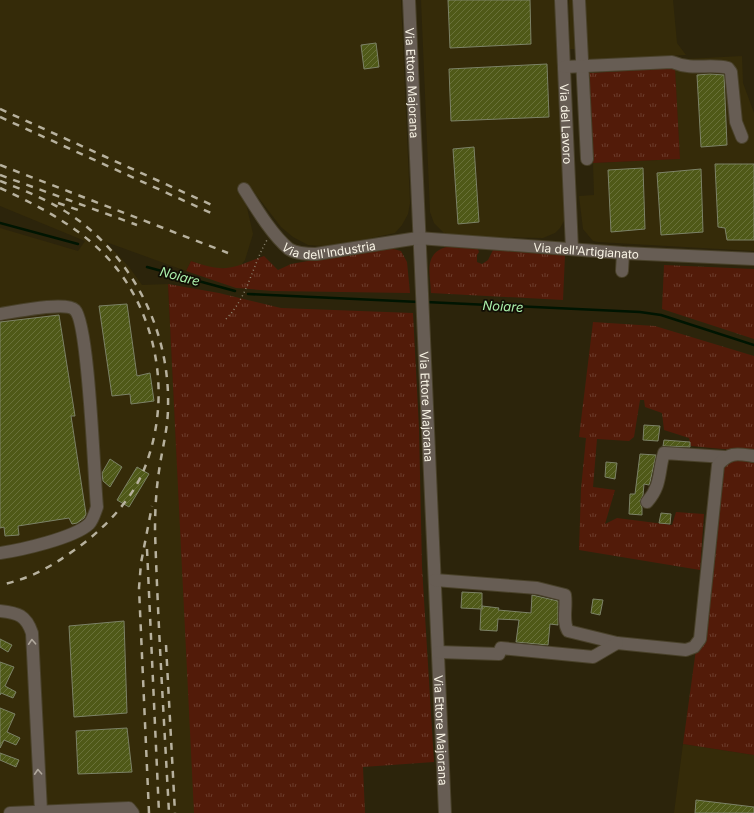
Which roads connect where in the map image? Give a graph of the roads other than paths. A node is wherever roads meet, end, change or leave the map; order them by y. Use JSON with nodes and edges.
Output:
{"nodes":[{"id":1,"x":409,"y":0,"type":"edge"},
{"id":2,"x":561,"y":0,"type":"edge"},
{"id":3,"x":579,"y":0,"type":"edge"},
{"id":4,"x":582,"y":66,"type":"junction"},
{"id":5,"x":564,"y":67,"type":"junction"},
{"id":6,"x":742,"y":136,"type":"dead end"},
{"id":7,"x":568,"y":160,"type":"junction"},
{"id":8,"x":244,"y":189,"type":"dead end"},
{"id":9,"x":418,"y":238,"type":"junction"},
{"id":10,"x":572,"y":249,"type":"junction"},
{"id":11,"x":623,"y":252,"type":"junction"},
{"id":12,"x":754,"y":259,"type":"edge"},
{"id":13,"x":622,"y":271,"type":"dead end"},
{"id":14,"x":0,"y":314,"type":"edge"},
{"id":15,"x":754,"y":456,"type":"edge"},
{"id":16,"x":725,"y":457,"type":"junction"},
{"id":17,"x":647,"y":502,"type":"dead end"},
{"id":18,"x":0,"y":553,"type":"edge"},
{"id":19,"x":435,"y":580,"type":"junction"},
{"id":20,"x":0,"y":611,"type":"edge"},
{"id":21,"x":618,"y":643,"type":"junction"},
{"id":22,"x":438,"y":652,"type":"junction"},
{"id":23,"x":41,"y":811,"type":"junction"},
{"id":24,"x":57,"y":812,"type":"edge"},
{"id":25,"x":10,"y":813,"type":"edge"},
{"id":26,"x":134,"y":813,"type":"edge"},
{"id":27,"x":445,"y":813,"type":"edge"}],
"edges":[{"from":1,"to":9,"type":"street","name":"Via Ettore Majorana"},
{"from":2,"to":5,"type":"street","name":"Via del Lavoro"},
{"from":3,"to":4,"type":"street"},
{"from":4,"to":5,"type":"street"},
{"from":4,"to":6,"type":"street"},
{"from":4,"to":7,"type":"street"},
{"from":5,"to":7,"type":"street","name":"Via del Lavoro"},
{"from":7,"to":10,"type":"street","name":"Via del Lavoro"},
{"from":8,"to":9,"type":"street","name":"Via dell'Industria"},
{"from":9,"to":10,"type":"street","name":"Via dell'Artigianato"},
{"from":9,"to":19,"type":"street","name":"Via Ettore Majorana"},
{"from":10,"to":11,"type":"street","name":"Via dell'Artigianato"},
{"from":11,"to":12,"type":"street","name":"Via dell'Artigianato"},
{"from":11,"to":13,"type":"street"},
{"from":14,"to":18,"type":"street"},
{"from":15,"to":16,"type":"street"},
{"from":16,"to":17,"type":"street"},
{"from":16,"to":21,"type":"street"},
{"from":19,"to":21,"type":"street"},
{"from":19,"to":22,"type":"street","name":"Via Ettore Majorana"},
{"from":23,"to":20,"type":"street","one_way":true},
{"from":21,"to":22,"type":"street"},
{"from":22,"to":27,"type":"street","name":"Via Ettore Majorana"},
{"from":23,"to":24,"type":"street"},
{"from":23,"to":25,"type":"street"},
{"from":24,"to":26,"type":"street"}]}
